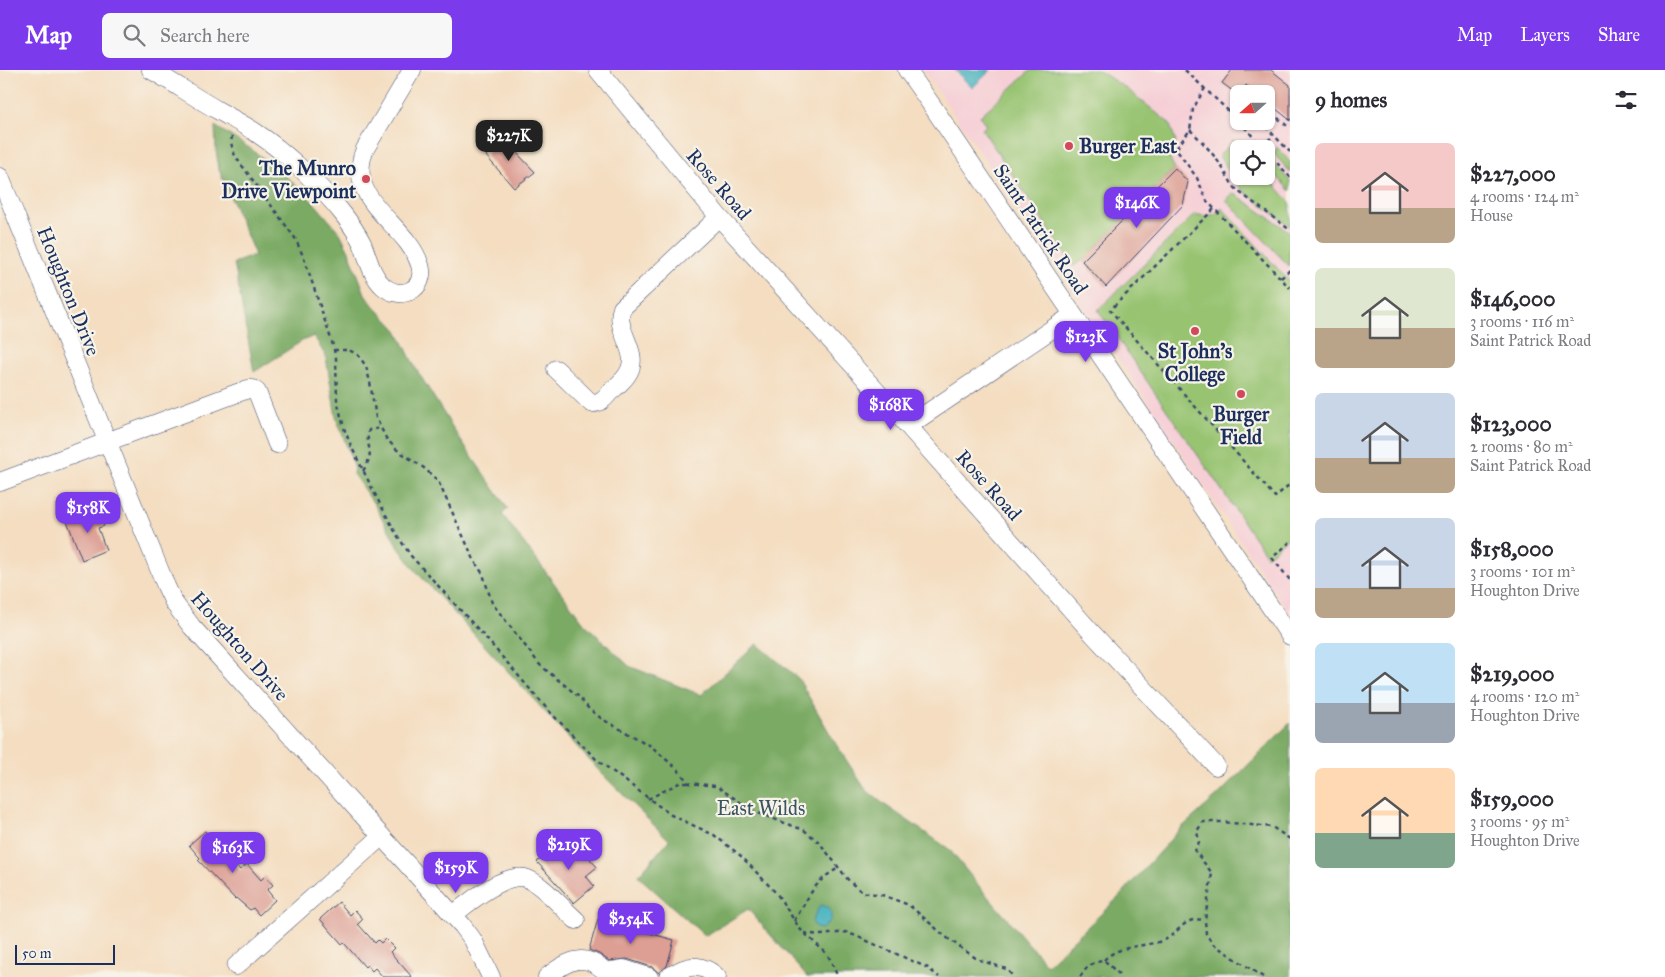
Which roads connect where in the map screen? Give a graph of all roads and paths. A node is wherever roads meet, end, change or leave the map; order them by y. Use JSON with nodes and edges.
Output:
{"nodes":[{"id":1,"x":412,"y":70,"type":"edge"},
{"id":2,"x":598,"y":70,"type":"edge"},
{"id":3,"x":907,"y":70,"type":"edge"},
{"id":4,"x":1185,"y":70,"type":"edge"},
{"id":5,"x":156,"y":71,"type":"edge"},
{"id":6,"x":1205,"y":88,"type":"junction"},
{"id":7,"x":1230,"y":112,"type":"edge"},
{"id":8,"x":1275,"y":115,"type":"edge"},
{"id":9,"x":1290,"y":120,"type":"edge"},
{"id":10,"x":1190,"y":130,"type":"junction"},
{"id":11,"x":1247,"y":130,"type":"edge"},
{"id":12,"x":1269,"y":130,"type":"edge"},
{"id":13,"x":1274,"y":135,"type":"junction"},
{"id":14,"x":232,"y":136,"type":"dead end"},
{"id":15,"x":1256,"y":140,"type":"edge"},
{"id":16,"x":1270,"y":140,"type":"edge"},
{"id":17,"x":1290,"y":152,"type":"edge"},
{"id":18,"x":1275,"y":161,"type":"edge"},
{"id":19,"x":0,"y":177,"type":"edge"},
{"id":20,"x":1290,"y":177,"type":"edge"},
{"id":21,"x":1214,"y":209,"type":"junction"},
{"id":22,"x":719,"y":217,"type":"junction"},
{"id":23,"x":1290,"y":230,"type":"edge"},
{"id":24,"x":1290,"y":270,"type":"edge"},
{"id":25,"x":1281,"y":278,"type":"junction"},
{"id":26,"x":1290,"y":288,"type":"edge"},
{"id":27,"x":1073,"y":315,"type":"junction"},
{"id":28,"x":334,"y":350,"type":"junction"},
{"id":29,"x":556,"y":368,"type":"dead end"},
{"id":30,"x":908,"y":426,"type":"junction"},
{"id":31,"x":381,"y":428,"type":"junction"},
{"id":32,"x":107,"y":443,"type":"junction"},
{"id":33,"x":278,"y":444,"type":"dead end"},
{"id":34,"x":363,"y":471,"type":"junction"},
{"id":35,"x":0,"y":482,"type":"edge"},
{"id":36,"x":1290,"y":484,"type":"edge"},
{"id":37,"x":1290,"y":542,"type":"edge"},
{"id":38,"x":1290,"y":580,"type":"edge"},
{"id":39,"x":1290,"y":636,"type":"edge"},
{"id":40,"x":1216,"y":766,"type":"dead end"},
{"id":41,"x":689,"y":783,"type":"junction"},
{"id":42,"x":648,"y":799,"type":"junction"},
{"id":43,"x":381,"y":837,"type":"junction"},
{"id":44,"x":1290,"y":839,"type":"edge"},
{"id":45,"x":839,"y":868,"type":"junction"},
{"id":46,"x":454,"y":915,"type":"junction"},
{"id":47,"x":576,"y":920,"type":"dead end"},
{"id":48,"x":1205,"y":920,"type":"junction"},
{"id":49,"x":794,"y":921,"type":"junction"},
{"id":50,"x":804,"y":933,"type":"junction"},
{"id":51,"x":1104,"y":960,"type":"junction"},
{"id":52,"x":236,"y":966,"type":"dead end"},
{"id":53,"x":608,"y":974,"type":"edge"},
{"id":54,"x":491,"y":977,"type":"edge"},
{"id":55,"x":547,"y":977,"type":"edge"},
{"id":56,"x":649,"y":977,"type":"edge"},
{"id":57,"x":668,"y":977,"type":"edge"},
{"id":58,"x":717,"y":977,"type":"edge"},
{"id":59,"x":838,"y":977,"type":"edge"},
{"id":60,"x":939,"y":977,"type":"edge"},
{"id":61,"x":1014,"y":977,"type":"edge"},
{"id":62,"x":1080,"y":977,"type":"edge"},
{"id":63,"x":1122,"y":977,"type":"edge"},
{"id":64,"x":1263,"y":977,"type":"edge"}],
"edges":[{"from":1,"to":5,"type":"street"},
{"from":2,"to":22,"type":"street","name":"Rose Road"},
{"from":3,"to":27,"type":"street","name":"Saint Patrick Road"},
{"from":4,"to":6,"type":"path"},
{"from":6,"to":7,"type":"path"},
{"from":6,"to":10,"type":"path"},
{"from":8,"to":9,"type":"path"},
{"from":10,"to":21,"type":"path"},
{"from":10,"to":23,"type":"path"},
{"from":11,"to":15,"type":"path"},
{"from":12,"to":13,"type":"path"},
{"from":13,"to":16,"type":"path"},
{"from":13,"to":17,"type":"path"},
{"from":14,"to":28,"type":"path"},
{"from":18,"to":20,"type":"path"},
{"from":19,"to":32,"type":"street","name":"Houghton Drive"},
{"from":21,"to":25,"type":"path"},
{"from":21,"to":36,"type":"path"},
{"from":22,"to":29,"type":"street"},
{"from":22,"to":30,"type":"street","name":"Rose Road"},
{"from":24,"to":25,"type":"path"},
{"from":25,"to":26,"type":"path"},
{"from":27,"to":30,"type":"street"},
{"from":27,"to":39,"type":"street","name":"Saint Patrick Road"},
{"from":28,"to":31,"type":"path"},
{"from":28,"to":34,"type":"path"},
{"from":30,"to":40,"type":"street","name":"Rose Road"},
{"from":31,"to":34,"type":"path"},
{"from":31,"to":41,"type":"path"},
{"from":32,"to":33,"type":"street"},
{"from":32,"to":35,"type":"street"},
{"from":32,"to":43,"type":"street","name":"Houghton Drive"},
{"from":34,"to":42,"type":"path"},
{"from":37,"to":38,"type":"path"},
{"from":41,"to":42,"type":"path"},
{"from":41,"to":45,"type":"path"},
{"from":42,"to":49,"type":"path"},
{"from":43,"to":46,"type":"street","name":"Houghton Drive"},
{"from":43,"to":52,"type":"street"},
{"from":44,"to":48,"type":"path"},
{"from":45,"to":49,"type":"path"},
{"from":45,"to":61,"type":"path"},
{"from":46,"to":47,"type":"street"},
{"from":46,"to":54,"type":"street","name":"Houghton Drive"},
{"from":48,"to":51,"type":"path"},
{"from":48,"to":64,"type":"path"},
{"from":49,"to":50,"type":"path"},
{"from":50,"to":59,"type":"path"},
{"from":50,"to":60,"type":"path"},
{"from":51,"to":62,"type":"path"},
{"from":51,"to":63,"type":"path"},
{"from":53,"to":55,"type":"street"},
{"from":53,"to":56,"type":"street"},
{"from":57,"to":58,"type":"street"}]}
